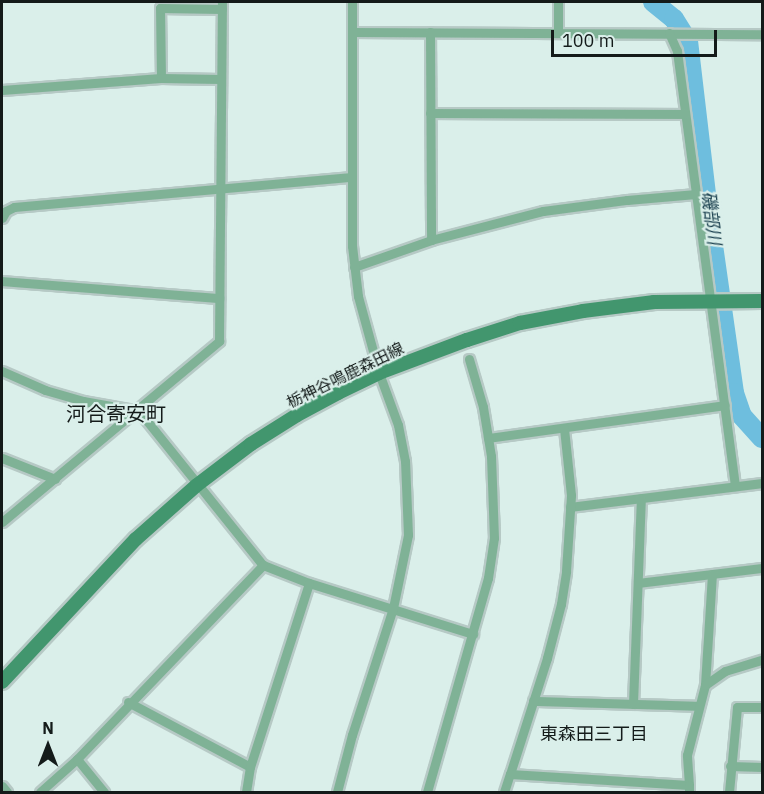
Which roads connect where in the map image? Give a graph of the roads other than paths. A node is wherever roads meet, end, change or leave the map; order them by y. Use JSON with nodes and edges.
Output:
{"nodes":[{"id":1,"x":352,"y":2,"type":"edge"},
{"id":2,"x":558,"y":2,"type":"edge"},
{"id":3,"x":222,"y":5,"type":"edge"},
{"id":4,"x":352,"y":32,"type":"junction"},
{"id":5,"x":430,"y":32,"type":"junction"},
{"id":6,"x":558,"y":33,"type":"junction"},
{"id":7,"x":669,"y":33,"type":"junction"},
{"id":8,"x":762,"y":34,"type":"edge"},
{"id":9,"x":161,"y":78,"type":"junction"},
{"id":10,"x":220,"y":79,"type":"junction"},
{"id":11,"x":2,"y":90,"type":"edge"},
{"id":12,"x":430,"y":113,"type":"junction"},
{"id":13,"x":685,"y":114,"type":"junction"},
{"id":14,"x":352,"y":177,"type":"junction"},
{"id":15,"x":220,"y":189,"type":"junction"},
{"id":16,"x":696,"y":194,"type":"junction"},
{"id":17,"x":2,"y":218,"type":"edge"},
{"id":18,"x":431,"y":240,"type":"junction"},
{"id":19,"x":354,"y":267,"type":"junction"},
{"id":20,"x":2,"y":281,"type":"edge"},
{"id":21,"x":219,"y":298,"type":"junction"},
{"id":22,"x":710,"y":301,"type":"junction"},
{"id":23,"x":762,"y":301,"type":"edge"},
{"id":24,"x":469,"y":359,"type":"dead end"},
{"id":25,"x":2,"y":371,"type":"edge"},
{"id":26,"x":379,"y":373,"type":"junction"},
{"id":27,"x":725,"y":405,"type":"junction"},
{"id":28,"x":139,"y":411,"type":"junction"},
{"id":29,"x":564,"y":428,"type":"junction"},
{"id":30,"x":488,"y":438,"type":"junction"},
{"id":31,"x":2,"y":458,"type":"edge"},
{"id":32,"x":55,"y":479,"type":"junction"},
{"id":33,"x":762,"y":483,"type":"edge"},
{"id":34,"x":197,"y":485,"type":"junction"},
{"id":35,"x":735,"y":486,"type":"junction"},
{"id":36,"x":641,"y":498,"type":"junction"},
{"id":37,"x":570,"y":507,"type":"junction"},
{"id":38,"x":2,"y":522,"type":"edge"},
{"id":39,"x":263,"y":565,"type":"junction"},
{"id":40,"x":762,"y":568,"type":"edge"},
{"id":41,"x":712,"y":574,"type":"junction"},
{"id":42,"x":309,"y":583,"type":"junction"},
{"id":43,"x":638,"y":583,"type":"junction"},
{"id":44,"x":393,"y":608,"type":"junction"},
{"id":45,"x":473,"y":634,"type":"junction"},
{"id":46,"x":762,"y":660,"type":"edge"},
{"id":47,"x":2,"y":682,"type":"edge"},
{"id":48,"x":705,"y":685,"type":"junction"},
{"id":49,"x":533,"y":701,"type":"junction"},
{"id":50,"x":128,"y":702,"type":"junction"},
{"id":51,"x":633,"y":704,"type":"junction"},
{"id":52,"x":699,"y":706,"type":"junction"},
{"id":53,"x":762,"y":707,"type":"edge"},
{"id":54,"x":76,"y":759,"type":"junction"},
{"id":55,"x":730,"y":766,"type":"junction"},
{"id":56,"x":250,"y":767,"type":"junction"},
{"id":57,"x":762,"y":767,"type":"edge"},
{"id":58,"x":510,"y":774,"type":"junction"},
{"id":59,"x":2,"y":786,"type":"edge"},
{"id":60,"x":689,"y":789,"type":"edge"},
{"id":61,"x":7,"y":792,"type":"edge"},
{"id":62,"x":40,"y":792,"type":"edge"},
{"id":63,"x":104,"y":792,"type":"edge"},
{"id":64,"x":246,"y":792,"type":"edge"},
{"id":65,"x":337,"y":792,"type":"edge"},
{"id":66,"x":427,"y":792,"type":"edge"},
{"id":67,"x":504,"y":792,"type":"edge"},
{"id":68,"x":729,"y":792,"type":"edge"}],
"edges":[{"from":1,"to":4,"type":"street"},
{"from":2,"to":6,"type":"street"},
{"from":3,"to":9,"type":"street"},
{"from":3,"to":10,"type":"street"},
{"from":4,"to":5,"type":"street"},
{"from":4,"to":14,"type":"street"},
{"from":5,"to":6,"type":"street"},
{"from":5,"to":12,"type":"street"},
{"from":6,"to":7,"type":"street"},
{"from":7,"to":8,"type":"street"},
{"from":7,"to":13,"type":"street"},
{"from":9,"to":10,"type":"street"},
{"from":9,"to":11,"type":"street"},
{"from":10,"to":15,"type":"street"},
{"from":12,"to":13,"type":"street"},
{"from":12,"to":18,"type":"street"},
{"from":13,"to":16,"type":"street"},
{"from":14,"to":15,"type":"street"},
{"from":14,"to":19,"type":"street"},
{"from":15,"to":17,"type":"street"},
{"from":15,"to":21,"type":"street"},
{"from":16,"to":18,"type":"street"},
{"from":16,"to":22,"type":"street"},
{"from":18,"to":19,"type":"street"},
{"from":19,"to":26,"type":"street"},
{"from":20,"to":21,"type":"street"},
{"from":21,"to":28,"type":"street"},
{"from":22,"to":23,"type":"main road","name":"栃神谷鳴鹿森田線"},
{"from":22,"to":26,"type":"main road","name":"栃神谷鳴鹿森田線"},
{"from":22,"to":27,"type":"street"},
{"from":24,"to":30,"type":"street"},
{"from":25,"to":28,"type":"street"},
{"from":26,"to":34,"type":"main road","name":"栃神谷鳴鹿森田線"},
{"from":26,"to":44,"type":"street"},
{"from":27,"to":29,"type":"street"},
{"from":27,"to":35,"type":"street"},
{"from":28,"to":32,"type":"street"},
{"from":28,"to":34,"type":"street"},
{"from":29,"to":30,"type":"street"},
{"from":29,"to":37,"type":"street"},
{"from":30,"to":45,"type":"street"},
{"from":31,"to":32,"type":"street"},
{"from":32,"to":38,"type":"street"},
{"from":33,"to":35,"type":"street"},
{"from":34,"to":39,"type":"street"},
{"from":34,"to":47,"type":"main road","name":"栃神谷鳴鹿森田線"},
{"from":35,"to":36,"type":"street"},
{"from":36,"to":37,"type":"street"},
{"from":36,"to":43,"type":"street"},
{"from":37,"to":49,"type":"street"},
{"from":39,"to":42,"type":"street"},
{"from":39,"to":50,"type":"street"},
{"from":40,"to":41,"type":"street"},
{"from":41,"to":43,"type":"street"},
{"from":41,"to":48,"type":"street"},
{"from":42,"to":44,"type":"street"},
{"from":42,"to":56,"type":"street"},
{"from":43,"to":51,"type":"street"},
{"from":44,"to":45,"type":"street"},
{"from":44,"to":65,"type":"street"},
{"from":45,"to":66,"type":"street"},
{"from":46,"to":48,"type":"street"},
{"from":48,"to":52,"type":"street"},
{"from":49,"to":51,"type":"street"},
{"from":49,"to":58,"type":"street"},
{"from":50,"to":54,"type":"street"},
{"from":50,"to":56,"type":"street"},
{"from":51,"to":52,"type":"street"},
{"from":52,"to":60,"type":"street"},
{"from":53,"to":55,"type":"street"},
{"from":54,"to":62,"type":"street"},
{"from":54,"to":63,"type":"street"},
{"from":55,"to":57,"type":"street"},
{"from":55,"to":68,"type":"street"},
{"from":56,"to":64,"type":"street"},
{"from":58,"to":60,"type":"street"},
{"from":58,"to":67,"type":"street"},
{"from":59,"to":61,"type":"street"}]}
